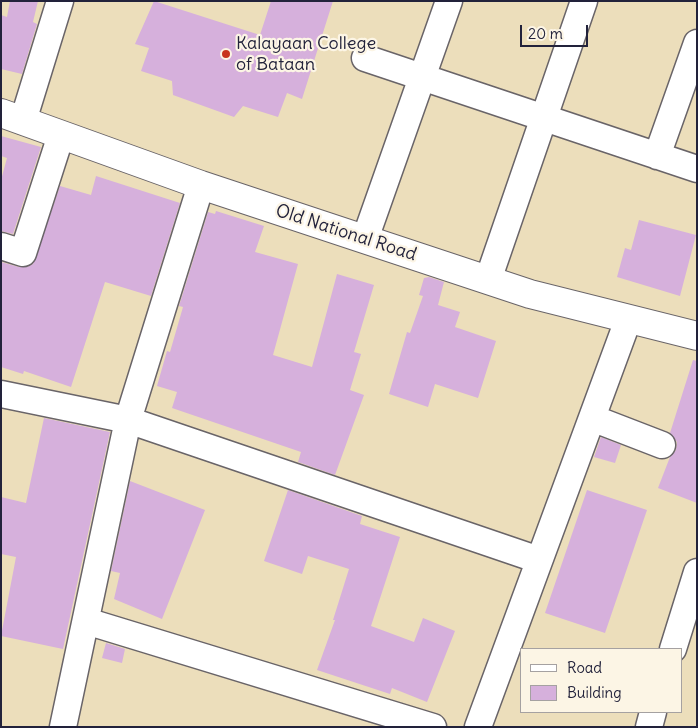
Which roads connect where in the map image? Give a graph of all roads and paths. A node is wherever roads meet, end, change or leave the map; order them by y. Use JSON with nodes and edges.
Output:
{"nodes":[{"id":1,"x":60,"y":1,"type":"edge"},
{"id":2,"x":449,"y":1,"type":"edge"},
{"id":3,"x":584,"y":1,"type":"edge"},
{"id":4,"x":697,"y":43,"type":"edge"},
{"id":5,"x":365,"y":58,"type":"dead end"},
{"id":6,"x":423,"y":76,"type":"junction"},
{"id":7,"x":12,"y":117,"type":"edge"},
{"id":8,"x":544,"y":118,"type":"junction"},
{"id":9,"x":61,"y":135,"type":"junction"},
{"id":10,"x":657,"y":156,"type":"junction"},
{"id":11,"x":697,"y":169,"type":"edge"},
{"id":12,"x":201,"y":185,"type":"junction"},
{"id":13,"x":365,"y":239,"type":"junction"},
{"id":14,"x":1,"y":246,"type":"edge"},
{"id":15,"x":488,"y":280,"type":"junction"},
{"id":16,"x":628,"y":320,"type":"junction"},
{"id":17,"x":697,"y":336,"type":"edge"},
{"id":18,"x":1,"y":394,"type":"edge"},
{"id":19,"x":592,"y":418,"type":"junction"},
{"id":20,"x":128,"y":420,"type":"junction"},
{"id":21,"x":662,"y":445,"type":"dead end"},
{"id":22,"x":539,"y":560,"type":"junction"},
{"id":23,"x":697,"y":572,"type":"edge"},
{"id":24,"x":86,"y":620,"type":"junction"},
{"id":25,"x":673,"y":648,"type":"edge"},
{"id":26,"x":653,"y":713,"type":"edge"},
{"id":27,"x":63,"y":727,"type":"edge"},
{"id":28,"x":433,"y":727,"type":"edge"},
{"id":29,"x":478,"y":727,"type":"edge"},
{"id":30,"x":649,"y":727,"type":"edge"}],
"edges":[{"from":1,"to":7,"type":"street"},
{"from":2,"to":6,"type":"street"},
{"from":3,"to":8,"type":"street"},
{"from":4,"to":10,"type":"street"},
{"from":5,"to":6,"type":"street"},
{"from":6,"to":8,"type":"street"},
{"from":6,"to":13,"type":"street"},
{"from":7,"to":9,"type":"main road","name":"Old National Road"},
{"from":8,"to":10,"type":"street"},
{"from":8,"to":15,"type":"street"},
{"from":9,"to":12,"type":"main road","name":"Old National Road"},
{"from":9,"to":14,"type":"street"},
{"from":10,"to":11,"type":"street"},
{"from":12,"to":13,"type":"main road","name":"Old National Road"},
{"from":12,"to":20,"type":"street"},
{"from":13,"to":15,"type":"main road","name":"Old National Road"},
{"from":15,"to":16,"type":"main road","name":"Old National Road"},
{"from":16,"to":17,"type":"main road","name":"Old National Road"},
{"from":16,"to":19,"type":"street"},
{"from":18,"to":20,"type":"street"},
{"from":19,"to":21,"type":"street"},
{"from":19,"to":22,"type":"street"},
{"from":20,"to":22,"type":"street"},
{"from":20,"to":24,"type":"street"},
{"from":22,"to":29,"type":"street"},
{"from":23,"to":25,"type":"street"},
{"from":24,"to":27,"type":"street"},
{"from":24,"to":28,"type":"street"},
{"from":26,"to":30,"type":"street"}]}
